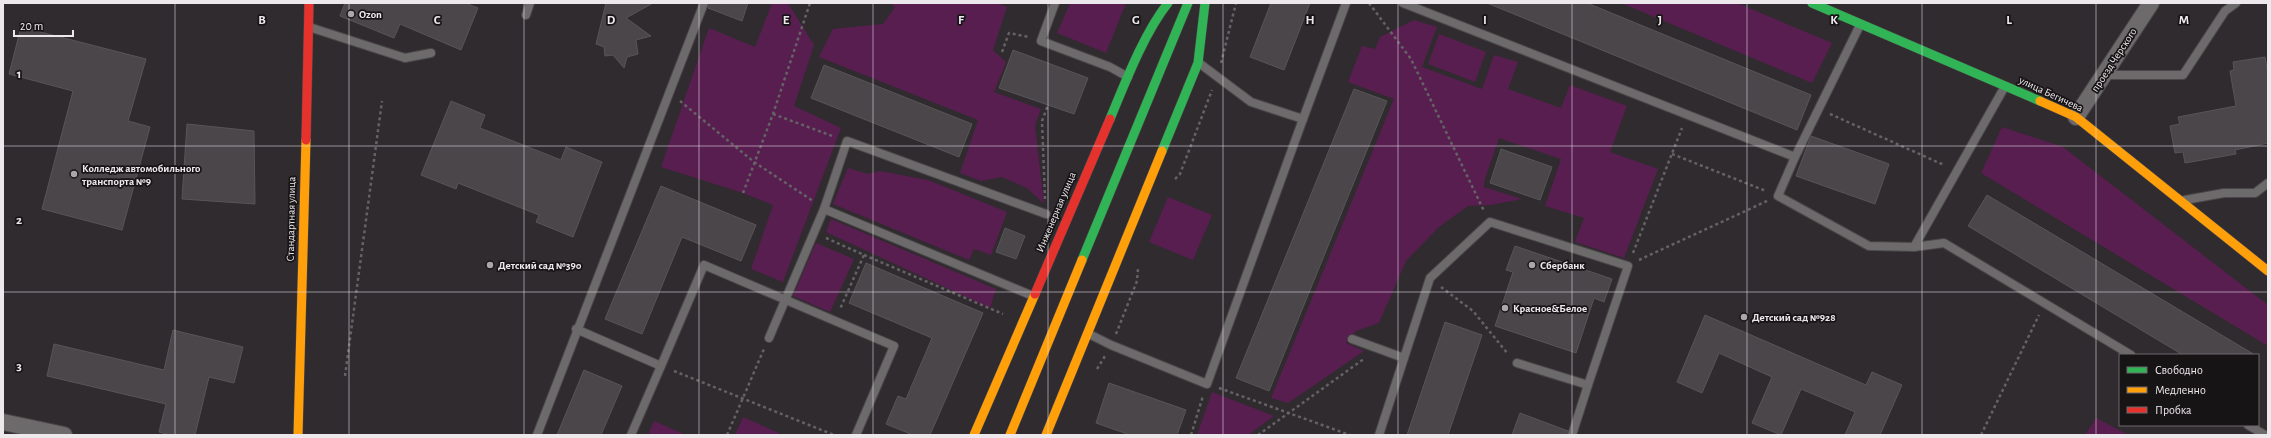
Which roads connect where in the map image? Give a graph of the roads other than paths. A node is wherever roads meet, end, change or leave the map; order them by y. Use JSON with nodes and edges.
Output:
{"nodes":[{"id":1,"x":309,"y":3,"type":"edge"},
{"id":2,"x":530,"y":3,"type":"edge"},
{"id":3,"x":704,"y":3,"type":"edge"},
{"id":4,"x":1055,"y":3,"type":"edge"},
{"id":5,"x":1168,"y":3,"type":"edge"},
{"id":6,"x":1188,"y":3,"type":"edge"},
{"id":7,"x":1205,"y":3,"type":"edge"},
{"id":8,"x":1346,"y":3,"type":"edge"},
{"id":9,"x":1403,"y":3,"type":"edge"},
{"id":10,"x":1812,"y":3,"type":"edge"},
{"id":11,"x":2151,"y":3,"type":"edge"},
{"id":12,"x":2236,"y":3,"type":"edge"},
{"id":13,"x":526,"y":15,"type":"dead end"},
{"id":14,"x":1861,"y":24,"type":"junction"},
{"id":15,"x":308,"y":27,"type":"junction"},
{"id":16,"x":431,"y":53,"type":"dead end"},
{"id":17,"x":1198,"y":63,"type":"junction"},
{"id":18,"x":2104,"y":75,"type":"junction"},
{"id":19,"x":1128,"y":77,"type":"junction"},
{"id":20,"x":2005,"y":86,"type":"junction"},
{"id":21,"x":2076,"y":117,"type":"junction"},
{"id":22,"x":1303,"y":119,"type":"junction"},
{"id":23,"x":1795,"y":157,"type":"junction"},
{"id":24,"x":2268,"y":183,"type":"edge"},
{"id":25,"x":2180,"y":201,"type":"junction"},
{"id":26,"x":824,"y":209,"type":"junction"},
{"id":27,"x":1046,"y":214,"type":"road end"},
{"id":28,"x":1914,"y":247,"type":"junction"},
{"id":29,"x":2268,"y":271,"type":"edge"},
{"id":30,"x":1033,"y":296,"type":"junction"},
{"id":31,"x":786,"y":300,"type":"junction"},
{"id":32,"x":576,"y":329,"type":"junction"},
{"id":33,"x":1089,"y":334,"type":"junction"},
{"id":34,"x":769,"y":338,"type":"road end"},
{"id":35,"x":1352,"y":339,"type":"dead end"},
{"id":36,"x":2129,"y":354,"type":"edge"},
{"id":37,"x":1404,"y":358,"type":"junction"},
{"id":38,"x":1517,"y":363,"type":"dead end"},
{"id":39,"x":661,"y":366,"type":"junction"},
{"id":40,"x":1588,"y":385,"type":"junction"},
{"id":41,"x":3,"y":422,"type":"edge"},
{"id":42,"x":2250,"y":426,"type":"edge"},
{"id":43,"x":1047,"y":433,"type":"edge"},
{"id":44,"x":64,"y":435,"type":"edge"},
{"id":45,"x":298,"y":435,"type":"edge"},
{"id":46,"x":537,"y":435,"type":"edge"},
{"id":47,"x":631,"y":435,"type":"edge"},
{"id":48,"x":856,"y":435,"type":"edge"},
{"id":49,"x":974,"y":435,"type":"edge"},
{"id":50,"x":1010,"y":435,"type":"edge"},
{"id":51,"x":1059,"y":435,"type":"edge"},
{"id":52,"x":1379,"y":435,"type":"edge"},
{"id":53,"x":1572,"y":435,"type":"edge"},
{"id":54,"x":2265,"y":435,"type":"edge"}],
"edges":[{"from":1,"to":15,"type":"street","name":"Стандартная улица"},
{"from":2,"to":13,"type":"lane"},
{"from":3,"to":32,"type":"lane"},
{"from":4,"to":19,"type":"lane"},
{"from":5,"to":19,"type":"street","name":"Инженерная улица"},
{"from":6,"to":50,"type":"street"},
{"from":7,"to":17,"type":"street"},
{"from":8,"to":22,"type":"lane"},
{"from":9,"to":23,"type":"lane"},
{"from":10,"to":14,"type":"street","name":"улица Бегичева"},
{"from":11,"to":18,"type":"street","name":"проезд Черского"},
{"from":12,"to":18,"type":"lane"},
{"from":14,"to":20,"type":"street","name":"улица Бегичева"},
{"from":14,"to":23,"type":"lane"},
{"from":15,"to":16,"type":"lane"},
{"from":15,"to":45,"type":"street","name":"Стандартная улица"},
{"from":17,"to":22,"type":"lane"},
{"from":17,"to":33,"type":"street"},
{"from":18,"to":21,"type":"street","name":"проезд Черского"},
{"from":19,"to":30,"type":"street","name":"Инженерная улица"},
{"from":20,"to":21,"type":"street","name":"улица Бегичева"},
{"from":20,"to":28,"type":"lane"},
{"from":21,"to":25,"type":"street","name":"улица Бегичева"},
{"from":22,"to":33,"type":"lane"},
{"from":23,"to":28,"type":"lane"},
{"from":24,"to":25,"type":"lane"},
{"from":25,"to":29,"type":"street","name":"улица Бегичева"},
{"from":26,"to":27,"type":"lane"},
{"from":26,"to":30,"type":"lane"},
{"from":26,"to":31,"type":"lane"},
{"from":28,"to":36,"type":"lane"},
{"from":30,"to":49,"type":"street","name":"Инженерная улица"},
{"from":31,"to":34,"type":"lane"},
{"from":31,"to":39,"type":"lane"},
{"from":31,"to":48,"type":"lane"},
{"from":32,"to":39,"type":"lane"},
{"from":32,"to":46,"type":"lane"},
{"from":33,"to":43,"type":"street"},
{"from":35,"to":37,"type":"lane"},
{"from":37,"to":40,"type":"lane"},
{"from":37,"to":52,"type":"lane"},
{"from":38,"to":40,"type":"lane"},
{"from":39,"to":47,"type":"lane"},
{"from":40,"to":53,"type":"lane"},
{"from":41,"to":44,"type":"street"},
{"from":42,"to":54,"type":"lane"},
{"from":43,"to":51,"type":"lane"}]}
